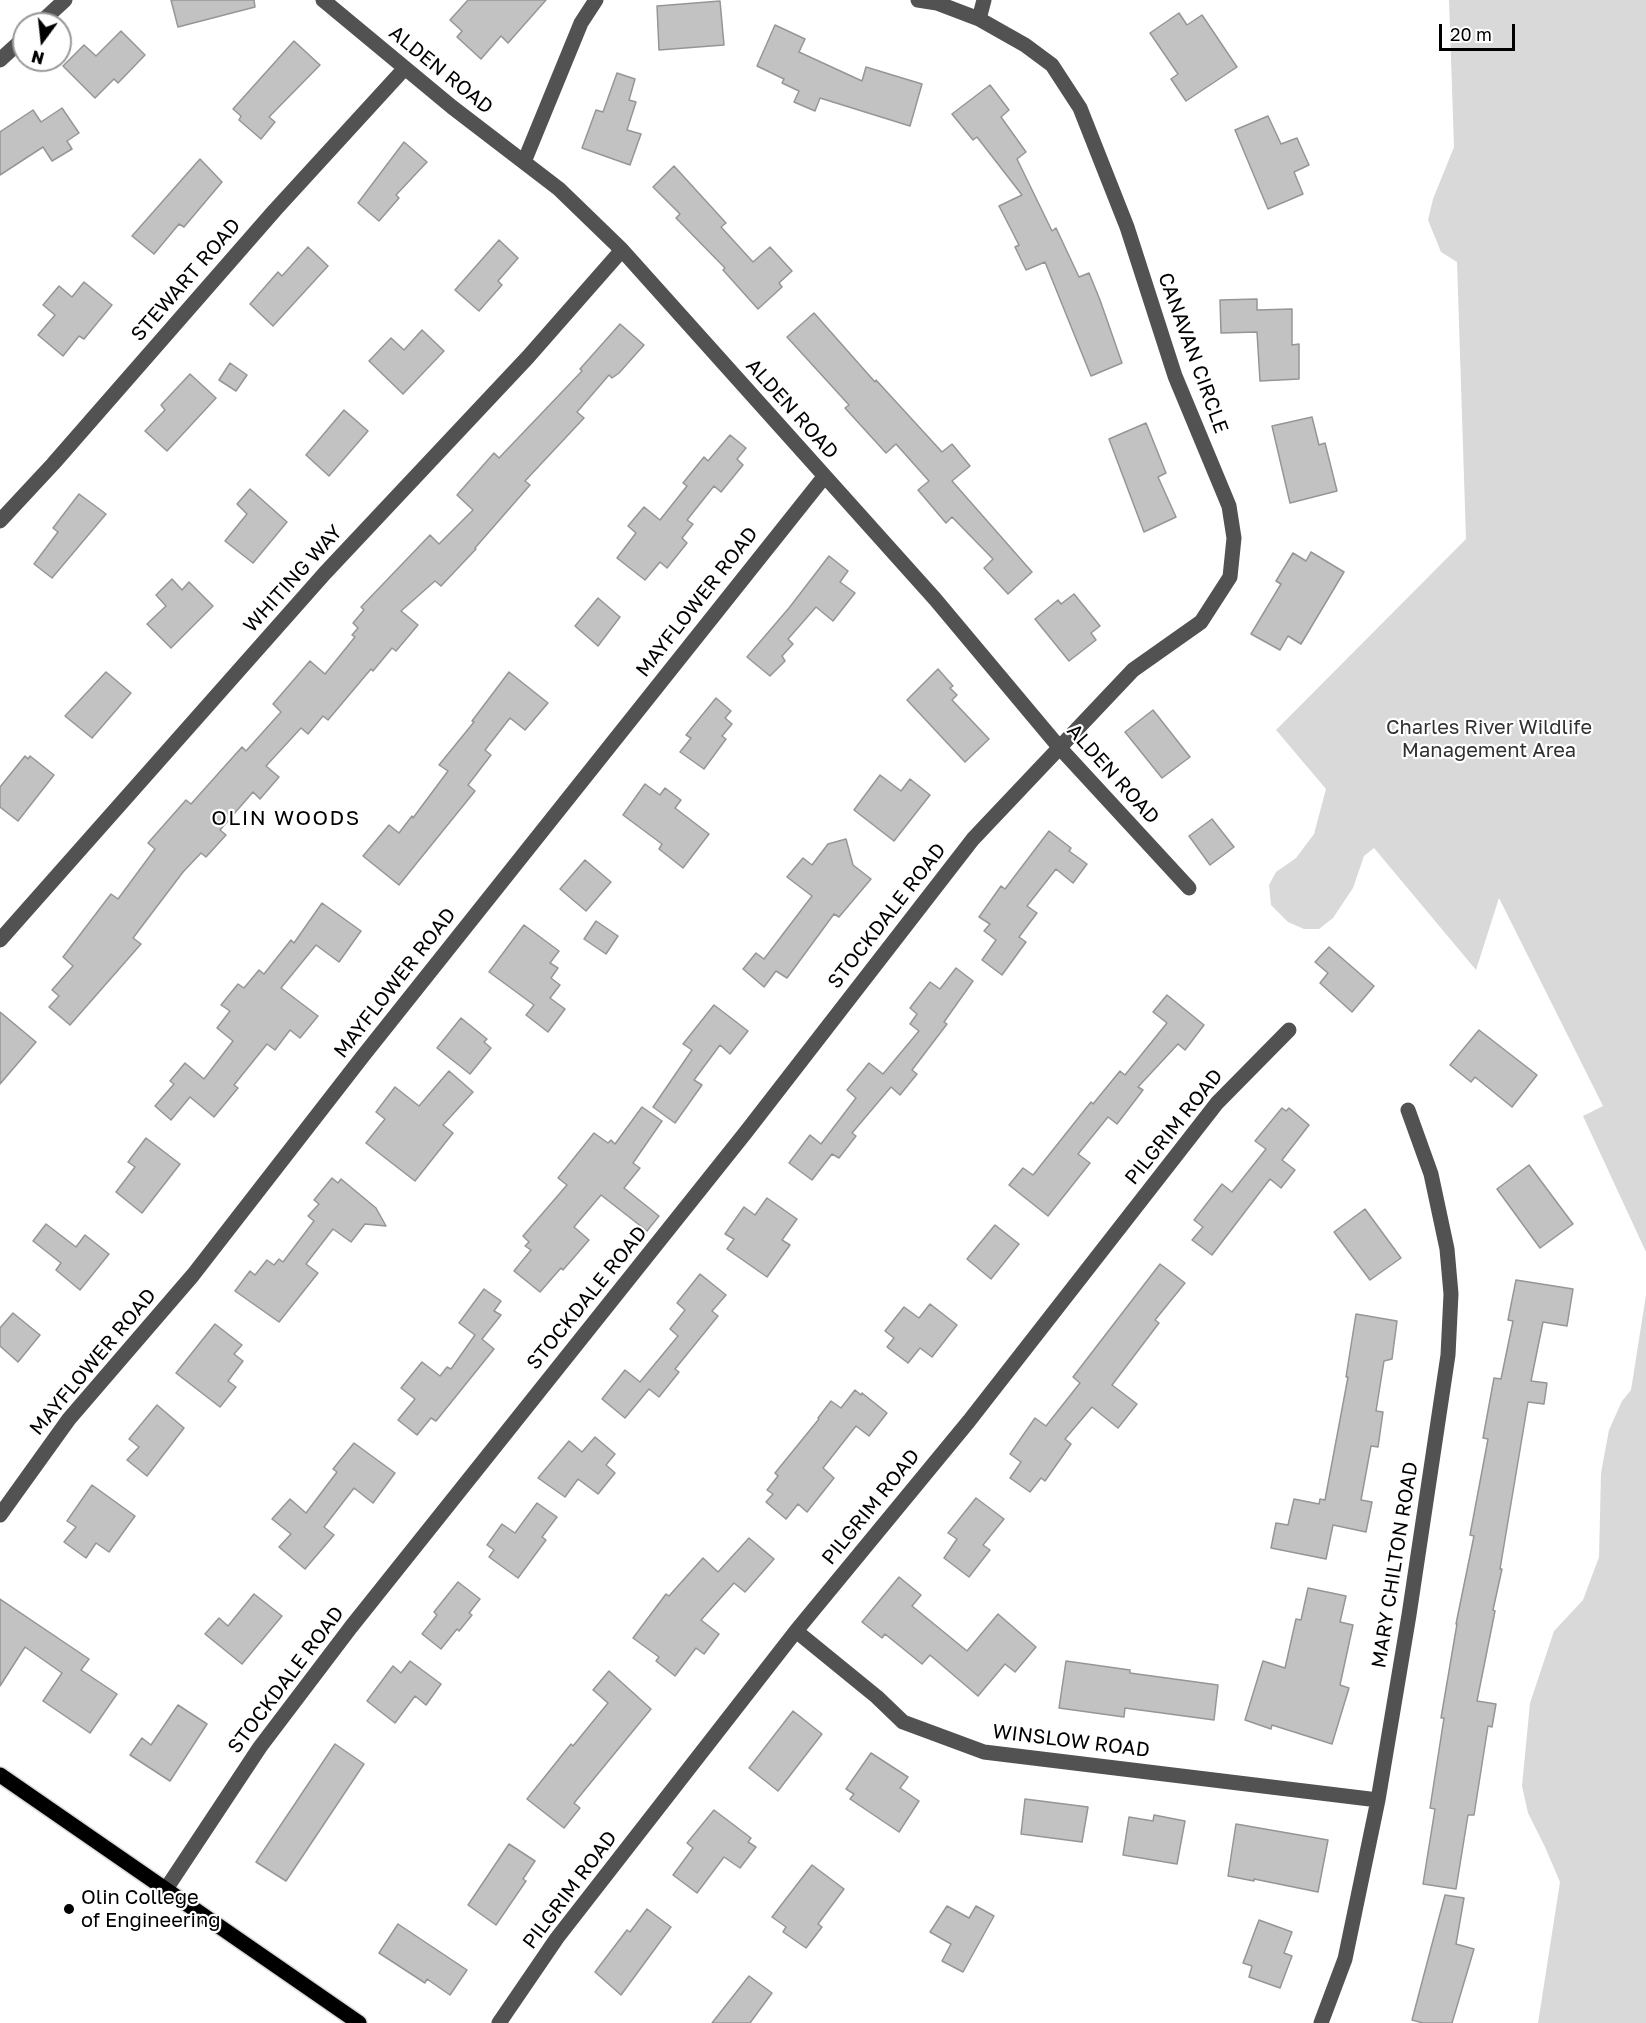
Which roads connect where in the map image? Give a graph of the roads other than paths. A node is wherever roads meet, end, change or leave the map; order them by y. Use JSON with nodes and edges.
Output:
{"nodes":[{"id":1,"x":65,"y":0,"type":"edge"},
{"id":2,"x":323,"y":0,"type":"edge"},
{"id":3,"x":596,"y":0,"type":"edge"},
{"id":4,"x":918,"y":0,"type":"edge"},
{"id":5,"x":984,"y":0,"type":"edge"},
{"id":6,"x":52,"y":12,"type":"edge"},
{"id":7,"x":979,"y":19,"type":"junction"},
{"id":8,"x":12,"y":49,"type":"edge"},
{"id":9,"x":0,"y":60,"type":"edge"},
{"id":10,"x":405,"y":68,"type":"junction"},
{"id":11,"x":524,"y":162,"type":"junction"},
{"id":12,"x":622,"y":250,"type":"junction"},
{"id":13,"x":824,"y":477,"type":"junction"},
{"id":14,"x":0,"y":521,"type":"edge"},
{"id":15,"x":1059,"y":747,"type":"junction"},
{"id":16,"x":1189,"y":888,"type":"dead end"},
{"id":17,"x":0,"y":940,"type":"edge"},
{"id":18,"x":1289,"y":1030,"type":"dead end"},
{"id":19,"x":1408,"y":1110,"type":"dead end"},
{"id":20,"x":0,"y":1515,"type":"edge"},
{"id":21,"x":796,"y":1631,"type":"junction"},
{"id":22,"x":0,"y":1775,"type":"edge"},
{"id":23,"x":1378,"y":1800,"type":"junction"},
{"id":24,"x":166,"y":1889,"type":"junction"},
{"id":25,"x":359,"y":2023,"type":"edge"},
{"id":26,"x":499,"y":2023,"type":"edge"},
{"id":27,"x":1321,"y":2023,"type":"edge"}],
"edges":[{"from":1,"to":6,"type":"street"},
{"from":2,"to":10,"type":"street","name":"ALDEN ROAD"},
{"from":3,"to":11,"type":"street"},
{"from":4,"to":7,"type":"street","name":"CANAVAN CIRCLE"},
{"from":5,"to":7,"type":"street"},
{"from":7,"to":15,"type":"street","name":"CANAVAN CIRCLE"},
{"from":8,"to":9,"type":"street"},
{"from":10,"to":11,"type":"street","name":"ALDEN ROAD"},
{"from":10,"to":14,"type":"street","name":"STEWART ROAD"},
{"from":11,"to":12,"type":"street","name":"ALDEN ROAD"},
{"from":12,"to":13,"type":"street","name":"ALDEN ROAD"},
{"from":12,"to":17,"type":"street","name":"WHITING WAY"},
{"from":13,"to":15,"type":"street","name":"ALDEN ROAD"},
{"from":13,"to":20,"type":"street","name":"MAYFLOWER ROAD"},
{"from":15,"to":16,"type":"street","name":"ALDEN ROAD"},
{"from":15,"to":24,"type":"street","name":"STOCKDALE ROAD"},
{"from":18,"to":21,"type":"street","name":"PILGRIM ROAD"},
{"from":19,"to":23,"type":"street","name":"MARY CHILTON ROAD"},
{"from":21,"to":23,"type":"street","name":"WINSLOW ROAD"},
{"from":21,"to":26,"type":"street","name":"PILGRIM ROAD"},
{"from":22,"to":24,"type":"main road"},
{"from":23,"to":27,"type":"street","name":"MARY CHILTON ROAD"},
{"from":24,"to":25,"type":"main road"}]}
